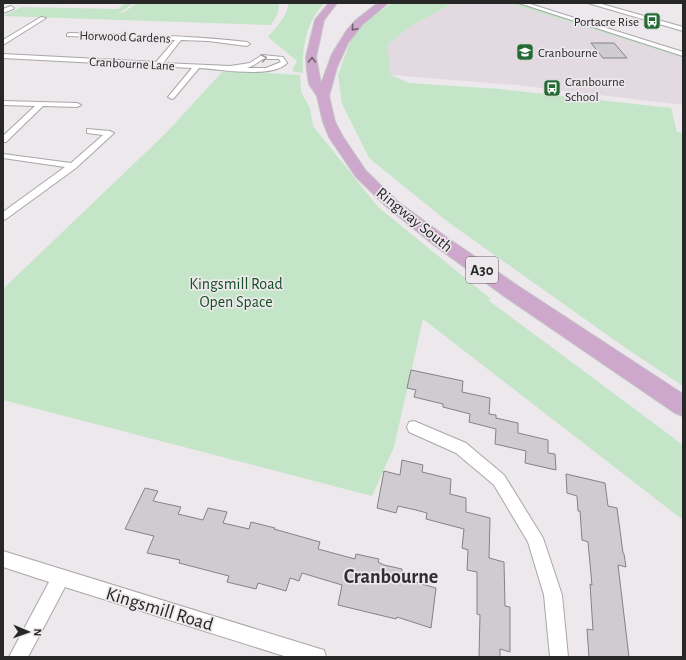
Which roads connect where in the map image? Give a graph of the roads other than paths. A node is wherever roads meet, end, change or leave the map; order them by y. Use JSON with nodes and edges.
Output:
{"nodes":[{"id":1,"x":333,"y":3,"type":"edge"},
{"id":2,"x":384,"y":3,"type":"edge"},
{"id":3,"x":522,"y":3,"type":"edge"},
{"id":4,"x":591,"y":3,"type":"edge"},
{"id":5,"x":11,"y":8,"type":"dead end"},
{"id":6,"x":3,"y":11,"type":"edge"},
{"id":7,"x":43,"y":18,"type":"dead end"},
{"id":8,"x":683,"y":29,"type":"edge"},
{"id":9,"x":69,"y":35,"type":"dead end"},
{"id":10,"x":180,"y":38,"type":"junction"},
{"id":11,"x":3,"y":43,"type":"edge"},
{"id":12,"x":247,"y":44,"type":"dead end"},
{"id":13,"x":683,"y":54,"type":"edge"},
{"id":14,"x":3,"y":56,"type":"edge"},
{"id":15,"x":35,"y":58,"type":"junction"},
{"id":16,"x":3,"y":63,"type":"edge"},
{"id":17,"x":28,"y":64,"type":"junction"},
{"id":18,"x":158,"y":64,"type":"junction"},
{"id":19,"x":196,"y":66,"type":"junction"},
{"id":20,"x":230,"y":68,"type":"junction"},
{"id":21,"x":163,"y":70,"type":"dead end"},
{"id":22,"x":323,"y":96,"type":"junction"},
{"id":23,"x":172,"y":97,"type":"dead end"},
{"id":24,"x":3,"y":103,"type":"edge"},
{"id":25,"x":41,"y":104,"type":"junction"},
{"id":26,"x":77,"y":105,"type":"dead end"},
{"id":27,"x":90,"y":131,"type":"dead end"},
{"id":28,"x":3,"y":140,"type":"edge"},
{"id":29,"x":3,"y":156,"type":"edge"},
{"id":30,"x":73,"y":166,"type":"junction"},
{"id":31,"x":3,"y":218,"type":"edge"},
{"id":32,"x":683,"y":406,"type":"edge"},
{"id":33,"x":414,"y":427,"type":"dead end"},
{"id":34,"x":3,"y":559,"type":"edge"},
{"id":35,"x":62,"y":578,"type":"junction"},
{"id":36,"x":293,"y":653,"type":"edge"},
{"id":37,"x":18,"y":657,"type":"edge"},
{"id":38,"x":317,"y":657,"type":"edge"},
{"id":39,"x":558,"y":657,"type":"edge"}],
"edges":[{"from":22,"to":1,"type":"main road","name":"Ringway South","number":"A30","one_way":true},
{"from":2,"to":22,"type":"main road","one_way":true},
{"from":3,"to":13,"type":"street"},
{"from":4,"to":8,"type":"street"},
{"from":5,"to":6,"type":"street"},
{"from":7,"to":11,"type":"street"},
{"from":9,"to":10,"type":"street","name":"Horwood Gardens"},
{"from":10,"to":12,"type":"street","name":"Horwood Gardens"},
{"from":10,"to":18,"type":"street","name":"Horwood Gardens"},
{"from":14,"to":15,"type":"street","name":"Cranbourne Lane"},
{"from":15,"to":17,"type":"street"},
{"from":15,"to":18,"type":"street","name":"Cranbourne Lane"},
{"from":16,"to":17,"type":"street","name":"Cranbourne Lane"},
{"from":17,"to":21,"type":"street","name":"Cranbourne Lane"},
{"from":18,"to":19,"type":"street","name":"Cranbourne Lane"},
{"from":19,"to":20,"type":"street","name":"Cranbourne Lane"},
{"from":19,"to":23,"type":"street"},
{"from":20,"to":20,"type":"street","name":"Cranbourne Lane","one_way":true},
{"from":22,"to":32,"type":"main road","name":"Ringway South","number":"A30"},
{"from":24,"to":25,"type":"street"},
{"from":25,"to":26,"type":"street"},
{"from":25,"to":28,"type":"street"},
{"from":27,"to":30,"type":"street"},
{"from":29,"to":30,"type":"street"},
{"from":30,"to":31,"type":"street"},
{"from":33,"to":39,"type":"street"},
{"from":34,"to":35,"type":"street","name":"Kingsmill Road"},
{"from":35,"to":36,"type":"street","name":"Kingsmill Road"},
{"from":35,"to":37,"type":"street"},
{"from":36,"to":38,"type":"street","name":"Kingsmill Road"}]}
